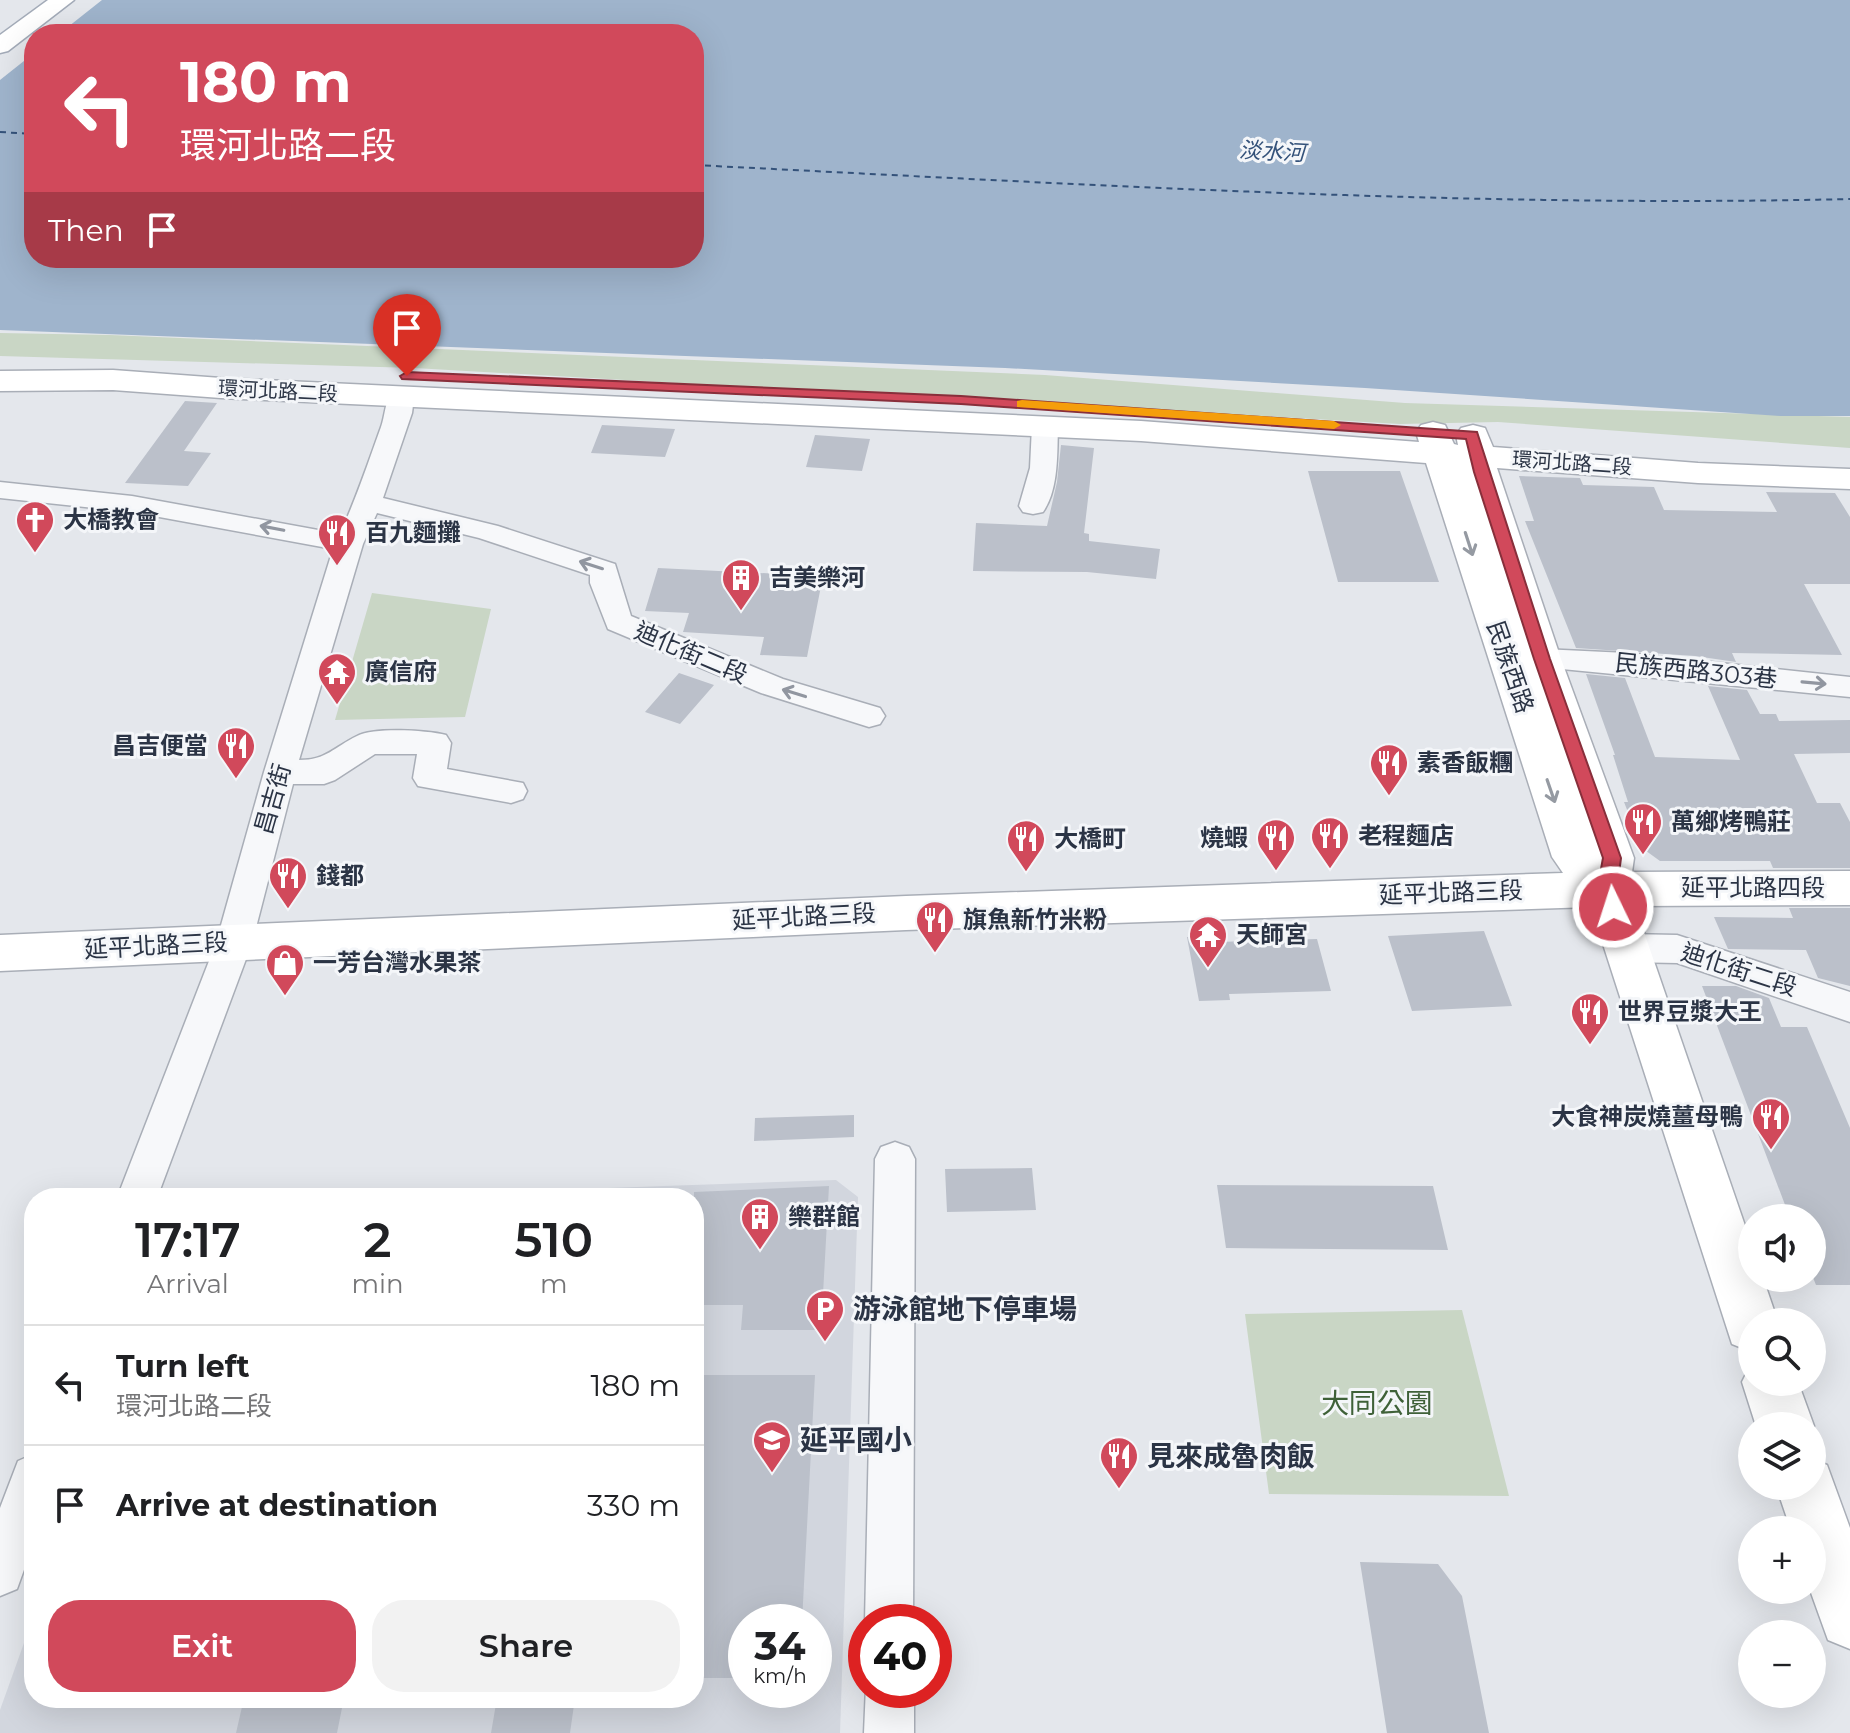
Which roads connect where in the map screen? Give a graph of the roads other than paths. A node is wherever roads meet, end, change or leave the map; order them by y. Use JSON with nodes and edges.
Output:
{"nodes":[{"id":1,"x":31,"y":0,"type":"edge"},
{"id":2,"x":47,"y":0,"type":"edge"},
{"id":3,"x":63,"y":0,"type":"edge"},
{"id":4,"x":0,"y":23,"type":"edge"},
{"id":5,"x":30,"y":24,"type":"edge"},
{"id":6,"x":24,"y":28,"type":"edge"},
{"id":7,"x":0,"y":35,"type":"edge"},
{"id":8,"x":0,"y":46,"type":"edge"},
{"id":9,"x":0,"y":361,"type":"edge"},
{"id":10,"x":0,"y":381,"type":"edge"},
{"id":11,"x":401,"y":397,"type":"junction"},
{"id":12,"x":1045,"y":426,"type":"junction"},
{"id":13,"x":1456,"y":445,"type":"junction"},
{"id":14,"x":1850,"y":457,"type":"edge"},
{"id":15,"x":1850,"y":479,"type":"edge"},
{"id":16,"x":0,"y":490,"type":"edge"},
{"id":17,"x":368,"y":503,"type":"junction"},
{"id":18,"x":1033,"y":506,"type":"dead end"},
{"id":19,"x":349,"y":544,"type":"junction"},
{"id":20,"x":1542,"y":659,"type":"junction"},
{"id":21,"x":1850,"y":687,"type":"edge"},
{"id":22,"x":869,"y":716,"type":"dead end"},
{"id":23,"x":280,"y":772,"type":"junction"},
{"id":24,"x":511,"y":791,"type":"dead end"},
{"id":25,"x":1850,"y":888,"type":"edge"},
{"id":26,"x":1608,"y":889,"type":"junction"},
{"id":27,"x":234,"y":943,"type":"junction"},
{"id":28,"x":1627,"y":948,"type":"junction"},
{"id":29,"x":0,"y":953,"type":"edge"},
{"id":30,"x":1850,"y":1007,"type":"edge"},
{"id":31,"x":895,"y":1159,"type":"dead end"},
{"id":32,"x":141,"y":1188,"type":"edge"},
{"id":33,"x":1746,"y":1308,"type":"edge"},
{"id":34,"x":24,"y":1505,"type":"edge"},
{"id":35,"x":1827,"y":1522,"type":"edge"},
{"id":36,"x":0,"y":1572,"type":"edge"},
{"id":37,"x":889,"y":1604,"type":"edge"},
{"id":38,"x":1850,"y":1618,"type":"edge"},
{"id":39,"x":889,"y":1708,"type":"edge"},
{"id":40,"x":889,"y":1733,"type":"edge"}],
"edges":[{"from":1,"to":4,"type":"main road"},
{"from":2,"to":7,"type":"main road"},
{"from":3,"to":5,"type":"main road"},
{"from":6,"to":8,"type":"main road"},
{"from":9,"to":13,"type":"main road","name":"環河北路二段"},
{"from":10,"to":11,"type":"main road","name":"環河北路二段"},
{"from":11,"to":12,"type":"main road","name":"環河北路二段"},
{"from":11,"to":17,"type":"street","name":"昌吉街"},
{"from":12,"to":13,"type":"main road","name":"環河北路二段"},
{"from":12,"to":18,"type":"street"},
{"from":13,"to":14,"type":"main road","name":"環河北路二段"},
{"from":13,"to":15,"type":"main road","name":"環河北路二段"},
{"from":13,"to":20,"type":"main road","name":"民族西路"},
{"from":13,"to":26,"type":"main road","name":"民族西路","one_way":true},
{"from":19,"to":16,"type":"street","one_way":true},
{"from":17,"to":19,"type":"street","name":"昌吉街"},
{"from":22,"to":17,"type":"street","name":"迪化街二段","one_way":true},
{"from":19,"to":23,"type":"street","name":"昌吉街"},
{"from":20,"to":21,"type":"street","name":"民族西路303巷","one_way":true},
{"from":20,"to":26,"type":"main road","name":"民族西路"},
{"from":23,"to":24,"type":"street"},
{"from":23,"to":27,"type":"street","name":"昌吉街"},
{"from":25,"to":26,"type":"main road","name":"延平北路四段"},
{"from":26,"to":27,"type":"main road","name":"延平北路三段"},
{"from":26,"to":28,"type":"main road","name":"民族西路"},
{"from":27,"to":29,"type":"main road","name":"延平北路三段"},
{"from":27,"to":32,"type":"street","name":"昌吉街"},
{"from":28,"to":30,"type":"street","name":"迪化街二段"},
{"from":28,"to":33,"type":"main road","name":"民族西路"},
{"from":31,"to":37,"type":"street"},
{"from":34,"to":36,"type":"street"},
{"from":35,"to":38,"type":"main road"},
{"from":39,"to":40,"type":"street"}]}
